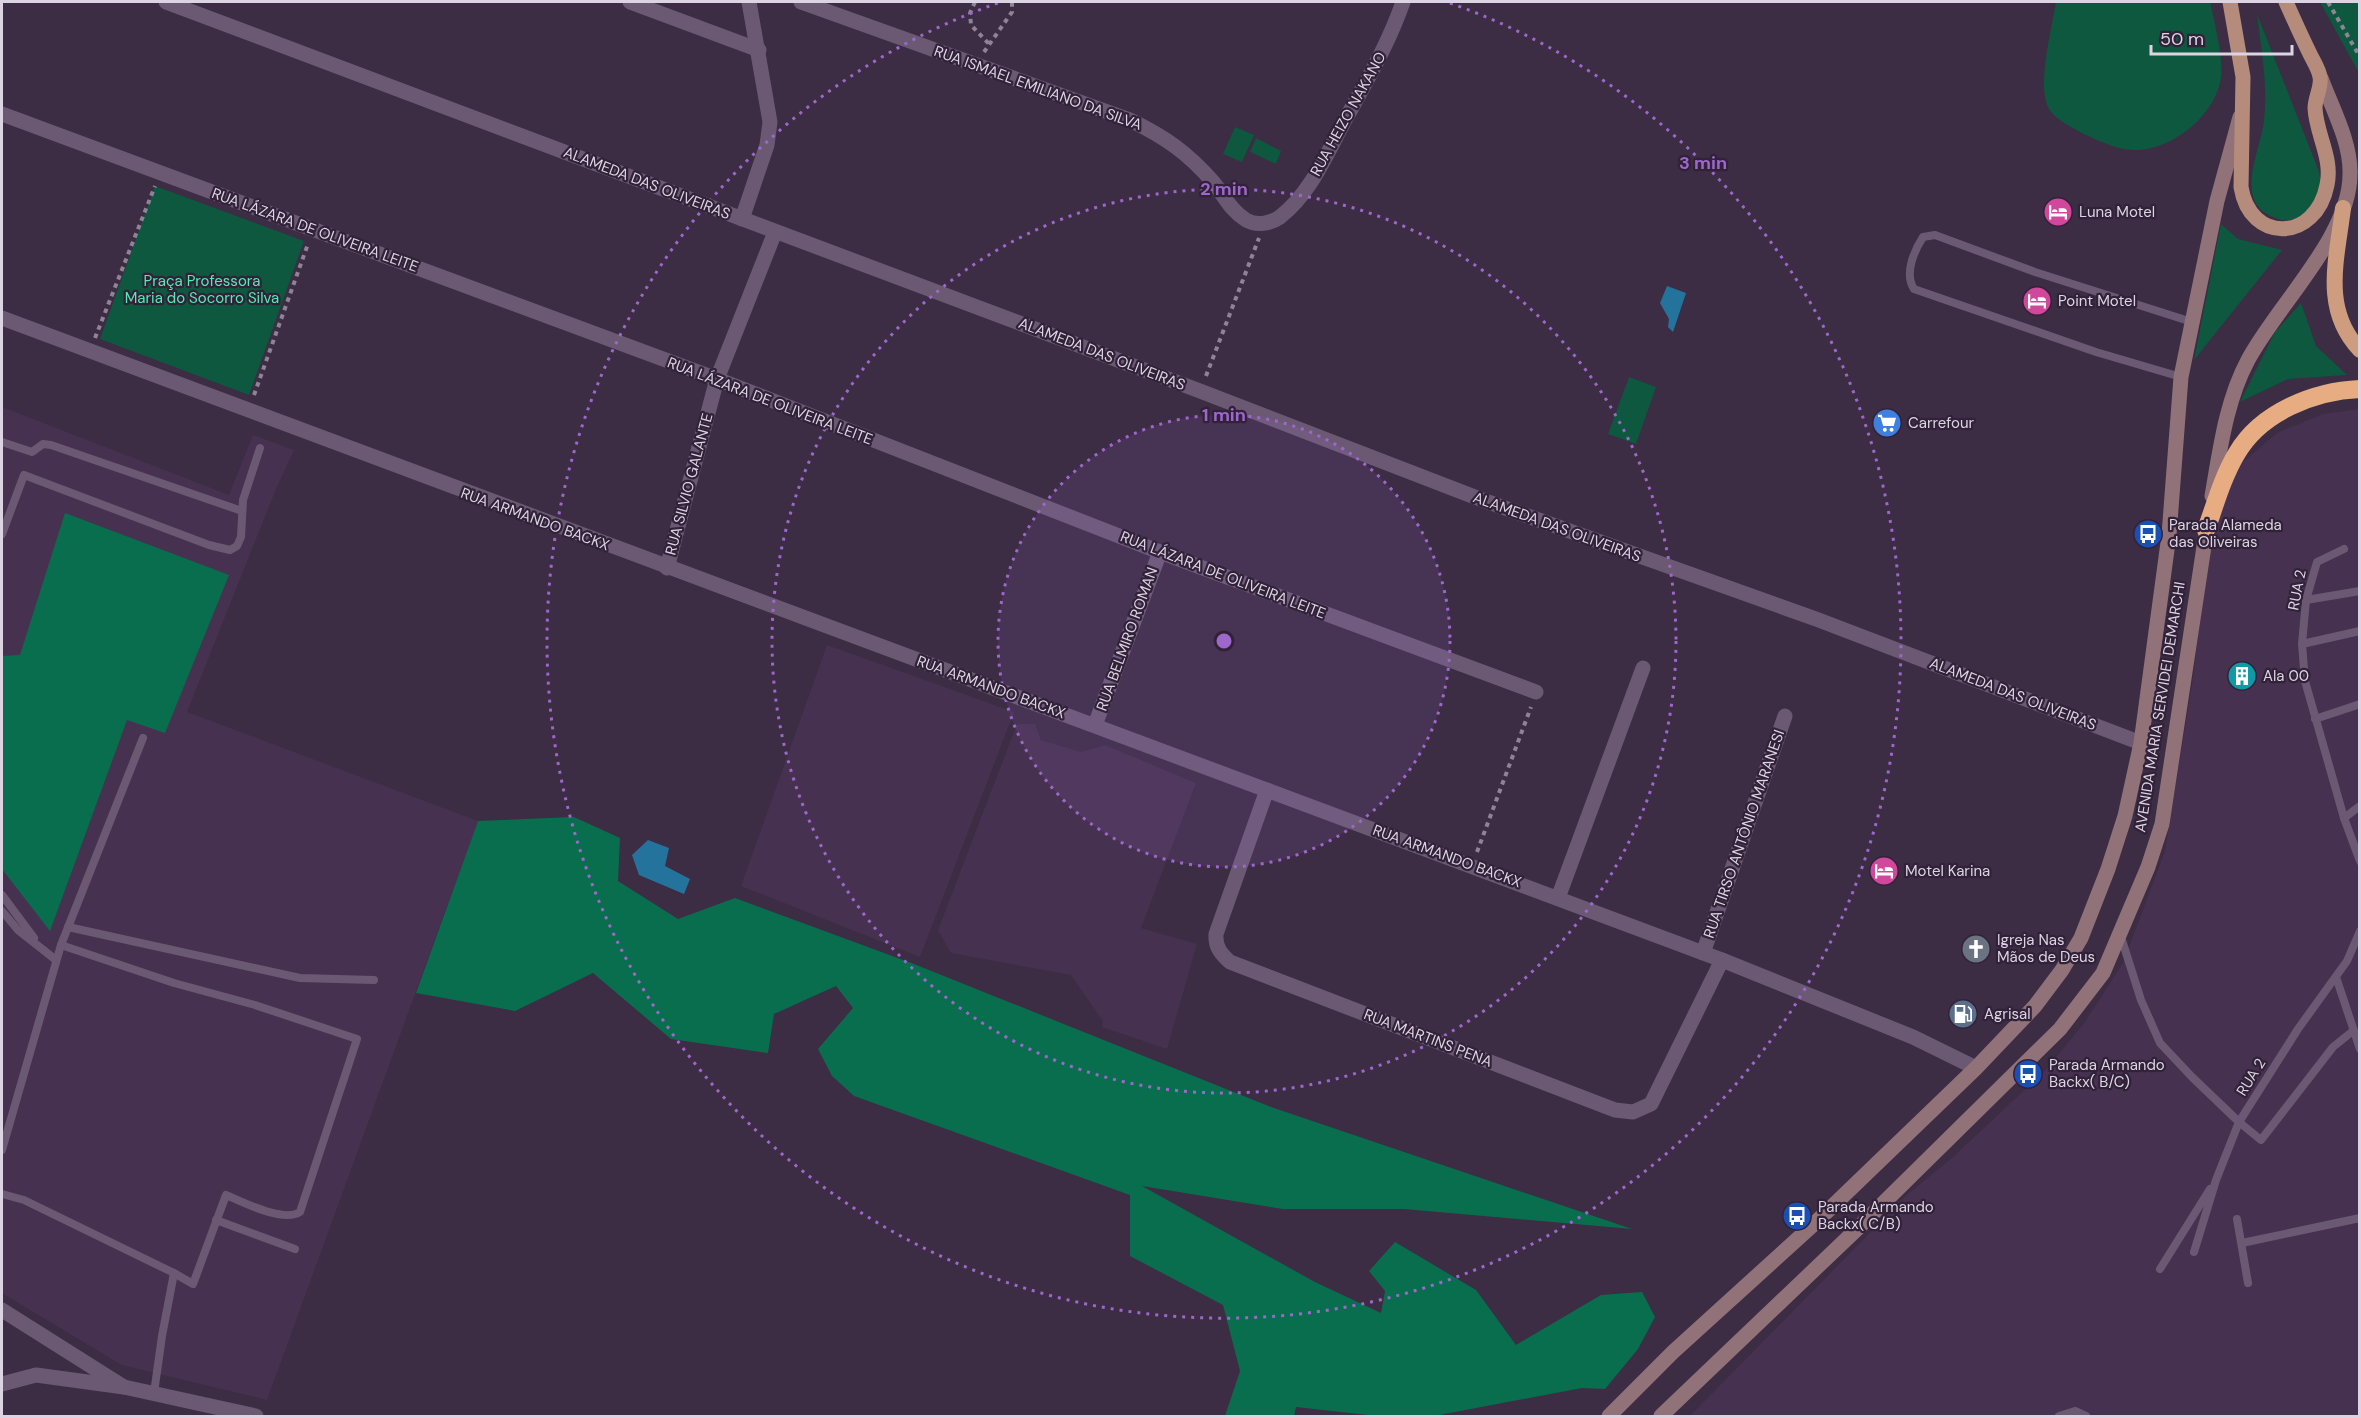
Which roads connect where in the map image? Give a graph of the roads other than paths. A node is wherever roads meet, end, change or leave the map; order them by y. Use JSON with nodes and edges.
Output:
{"nodes":[{"id":1,"x":166,"y":2,"type":"edge"},
{"id":2,"x":630,"y":2,"type":"edge"},
{"id":3,"x":749,"y":2,"type":"edge"},
{"id":4,"x":801,"y":2,"type":"edge"},
{"id":5,"x":1403,"y":2,"type":"edge"},
{"id":6,"x":2230,"y":2,"type":"edge"},
{"id":7,"x":2286,"y":2,"type":"edge"},
{"id":8,"x":759,"y":50,"type":"junction"},
{"id":9,"x":2321,"y":78,"type":"junction"},
{"id":10,"x":2241,"y":111,"type":"junction"},
{"id":11,"x":2,"y":114,"type":"edge"},
{"id":12,"x":2343,"y":208,"type":"junction"},
{"id":13,"x":742,"y":219,"type":"junction"},
{"id":14,"x":1272,"y":221,"type":"joint"},
{"id":15,"x":775,"y":232,"type":"junction"},
{"id":16,"x":2,"y":318,"type":"edge"},
{"id":17,"x":2192,"y":322,"type":"junction"},
{"id":18,"x":2360,"y":350,"type":"edge"},
{"id":19,"x":2181,"y":377,"type":"junction"},
{"id":20,"x":717,"y":380,"type":"junction"},
{"id":21,"x":2360,"y":389,"type":"edge"},
{"id":22,"x":2,"y":442,"type":"edge"},
{"id":23,"x":260,"y":448,"type":"dead end"},
{"id":24,"x":242,"y":511,"type":"junction"},
{"id":25,"x":2206,"y":530,"type":"junction"},
{"id":26,"x":2,"y":534,"type":"edge"},
{"id":27,"x":2344,"y":549,"type":"dead end"},
{"id":28,"x":1160,"y":552,"type":"junction"},
{"id":29,"x":667,"y":568,"type":"junction"},
{"id":30,"x":2360,"y":591,"type":"edge"},
{"id":31,"x":2306,"y":600,"type":"junction"},
{"id":32,"x":2360,"y":631,"type":"edge"},
{"id":33,"x":2302,"y":644,"type":"junction"},
{"id":34,"x":1643,"y":668,"type":"dead end"},
{"id":35,"x":1536,"y":692,"type":"road end"},
{"id":36,"x":2360,"y":704,"type":"edge"},
{"id":37,"x":1785,"y":716,"type":"dead end"},
{"id":38,"x":2315,"y":719,"type":"junction"},
{"id":39,"x":1095,"y":725,"type":"junction"},
{"id":40,"x":143,"y":738,"type":"dead end"},
{"id":41,"x":2141,"y":743,"type":"junction"},
{"id":42,"x":1267,"y":790,"type":"junction"},
{"id":43,"x":2360,"y":806,"type":"edge"},
{"id":44,"x":2344,"y":818,"type":"junction"},
{"id":45,"x":2360,"y":861,"type":"edge"},
{"id":46,"x":2,"y":895,"type":"edge"},
{"id":47,"x":1558,"y":898,"type":"junction"},
{"id":48,"x":2,"y":911,"type":"edge"},
{"id":49,"x":68,"y":927,"type":"junction"},
{"id":50,"x":2360,"y":931,"type":"edge"},
{"id":51,"x":2120,"y":936,"type":"junction"},
{"id":52,"x":39,"y":944,"type":"junction"},
{"id":53,"x":61,"y":945,"type":"junction"},
{"id":54,"x":1703,"y":953,"type":"junction"},
{"id":55,"x":56,"y":960,"type":"junction"},
{"id":56,"x":1722,"y":960,"type":"junction"},
{"id":57,"x":2336,"y":977,"type":"junction"},
{"id":58,"x":374,"y":980,"type":"dead end"},
{"id":59,"x":2353,"y":1031,"type":"junction"},
{"id":60,"x":2360,"y":1049,"type":"edge"},
{"id":61,"x":1976,"y":1068,"type":"junction"},
{"id":62,"x":2240,"y":1122,"type":"junction"},
{"id":63,"x":2,"y":1150,"type":"edge"},
{"id":64,"x":2216,"y":1180,"type":"junction"},
{"id":65,"x":2,"y":1194,"type":"edge"},
{"id":66,"x":2360,"y":1218,"type":"edge"},
{"id":67,"x":2237,"y":1219,"type":"dead end"},
{"id":68,"x":216,"y":1220,"type":"junction"},
{"id":69,"x":2242,"y":1243,"type":"junction"},
{"id":70,"x":296,"y":1249,"type":"dead end"},
{"id":71,"x":2194,"y":1252,"type":"dead end"},
{"id":72,"x":2160,"y":1269,"type":"dead end"},
{"id":73,"x":174,"y":1274,"type":"junction"},
{"id":74,"x":2248,"y":1282,"type":"dead end"},
{"id":75,"x":2,"y":1310,"type":"edge"},
{"id":76,"x":2,"y":1384,"type":"edge"},
{"id":77,"x":124,"y":1387,"type":"junction"},
{"id":78,"x":154,"y":1394,"type":"junction"},
{"id":79,"x":256,"y":1416,"type":"edge"},
{"id":80,"x":1609,"y":1416,"type":"edge"},
{"id":81,"x":1661,"y":1416,"type":"edge"},
{"id":82,"x":2059,"y":1416,"type":"edge"},
{"id":83,"x":2086,"y":1416,"type":"edge"}],
"edges":[{"from":1,"to":13,"type":"street","name":"ALAMEDA DAS OLIVEIRAS"},
{"from":2,"to":8,"type":"street"},
{"from":3,"to":8,"type":"street"},
{"from":4,"to":14,"type":"street","name":"RUA ISMAEL EMILIANO DA SILVA"},
{"from":5,"to":14,"type":"street","name":"RUA HEIZO NAKANO"},
{"from":6,"to":10,"type":"main road","name":"AVENIDA MARIA SERVIDEI DEMARCHI"},
{"from":7,"to":9,"type":"main road","name":"AVENIDA MARIA SERVIDEI DEMARCHI"},
{"from":8,"to":13,"type":"street"},
{"from":9,"to":10,"type":"main road"},
{"from":9,"to":12,"type":"main road","name":"AVENIDA MARIA SERVIDEI DEMARCHI"},
{"from":10,"to":17,"type":"main road","name":"AVENIDA MARIA SERVIDEI DEMARCHI"},
{"from":11,"to":20,"type":"street","name":"RUA LÁZARA DE OLIVEIRA LEITE"},
{"from":12,"to":18,"type":"highway"},
{"from":12,"to":25,"type":"main road","name":"AVENIDA MARIA SERVIDEI DEMARCHI"},
{"from":13,"to":15,"type":"street","name":"ALAMEDA DAS OLIVEIRAS"},
{"from":15,"to":20,"type":"street","name":"RUA SILVIO GALANTE"},
{"from":15,"to":41,"type":"street","name":"ALAMEDA DAS OLIVEIRAS"},
{"from":16,"to":29,"type":"street","name":"RUA ARMANDO BACKX"},
{"from":17,"to":19,"type":"main road","name":"AVENIDA MARIA SERVIDEI DEMARCHI"},
{"from":17,"to":19,"type":"lane"},
{"from":19,"to":41,"type":"main road","name":"AVENIDA MARIA SERVIDEI DEMARCHI"},
{"from":20,"to":28,"type":"street","name":"RUA LÁZARA DE OLIVEIRA LEITE"},
{"from":20,"to":29,"type":"street","name":"RUA SILVIO GALANTE"},
{"from":21,"to":25,"type":"highway"},
{"from":22,"to":24,"type":"lane"},
{"from":23,"to":24,"type":"lane"},
{"from":24,"to":26,"type":"lane"},
{"from":25,"to":51,"type":"main road","name":"AVENIDA MARIA SERVIDEI DEMARCHI"},
{"from":27,"to":31,"type":"lane","name":"RUA 2"},
{"from":28,"to":35,"type":"street","name":"RUA LÁZARA DE OLIVEIRA LEITE"},
{"from":28,"to":39,"type":"street","name":"RUA BELMIRO ROMAN"},
{"from":29,"to":39,"type":"street","name":"RUA ARMANDO BACKX"},
{"from":30,"to":31,"type":"lane"},
{"from":31,"to":33,"type":"lane","name":"RUA 2"},
{"from":32,"to":33,"type":"lane"},
{"from":33,"to":38,"type":"lane","name":"RUA 2"},
{"from":34,"to":47,"type":"street"},
{"from":36,"to":38,"type":"lane"},
{"from":37,"to":54,"type":"street","name":"RUA TIRSO ANTÔNIO MARANESI"},
{"from":38,"to":44,"type":"lane","name":"RUA 2"},
{"from":39,"to":42,"type":"street","name":"RUA ARMANDO BACKX"},
{"from":40,"to":49,"type":"lane"},
{"from":41,"to":61,"type":"main road","name":"AVENIDA MARIA SERVIDEI DEMARCHI"},
{"from":42,"to":47,"type":"street","name":"RUA ARMANDO BACKX"},
{"from":42,"to":56,"type":"street","name":"RUA MARTINS PENA"},
{"from":43,"to":44,"type":"lane"},
{"from":44,"to":45,"type":"lane","name":"RUA 2"},
{"from":46,"to":52,"type":"lane"},
{"from":47,"to":54,"type":"street","name":"RUA ARMANDO BACKX"},
{"from":48,"to":52,"type":"lane"},
{"from":49,"to":53,"type":"lane"},
{"from":49,"to":58,"type":"lane"},
{"from":50,"to":57,"type":"lane","name":"RUA 2"},
{"from":51,"to":62,"type":"lane"},
{"from":51,"to":81,"type":"main road","name":"AVENIDA MARIA SERVIDEI DEMARCHI"},
{"from":52,"to":55,"type":"lane"},
{"from":53,"to":55,"type":"lane"},
{"from":53,"to":68,"type":"lane"},
{"from":54,"to":56,"type":"street","name":"RUA ARMANDO BACKX"},
{"from":55,"to":63,"type":"lane"},
{"from":56,"to":61,"type":"street","name":"RUA ARMANDO BACKX"},
{"from":57,"to":59,"type":"lane"},
{"from":57,"to":62,"type":"lane","name":"RUA 2"},
{"from":59,"to":60,"type":"lane"},
{"from":59,"to":62,"type":"lane"},
{"from":61,"to":80,"type":"main road","name":"AVENIDA MARIA SERVIDEI DEMARCHI"},
{"from":62,"to":64,"type":"lane","name":"RUA 2"},
{"from":64,"to":71,"type":"lane","name":"RUA 2"},
{"from":64,"to":72,"type":"lane"},
{"from":65,"to":73,"type":"lane"},
{"from":66,"to":69,"type":"lane"},
{"from":67,"to":69,"type":"lane"},
{"from":68,"to":70,"type":"lane"},
{"from":68,"to":73,"type":"lane"},
{"from":69,"to":74,"type":"lane"},
{"from":73,"to":78,"type":"lane"},
{"from":75,"to":77,"type":"street"},
{"from":76,"to":77,"type":"street"},
{"from":77,"to":78,"type":"street"},
{"from":78,"to":79,"type":"street"},
{"from":82,"to":83,"type":"lane"}]}
